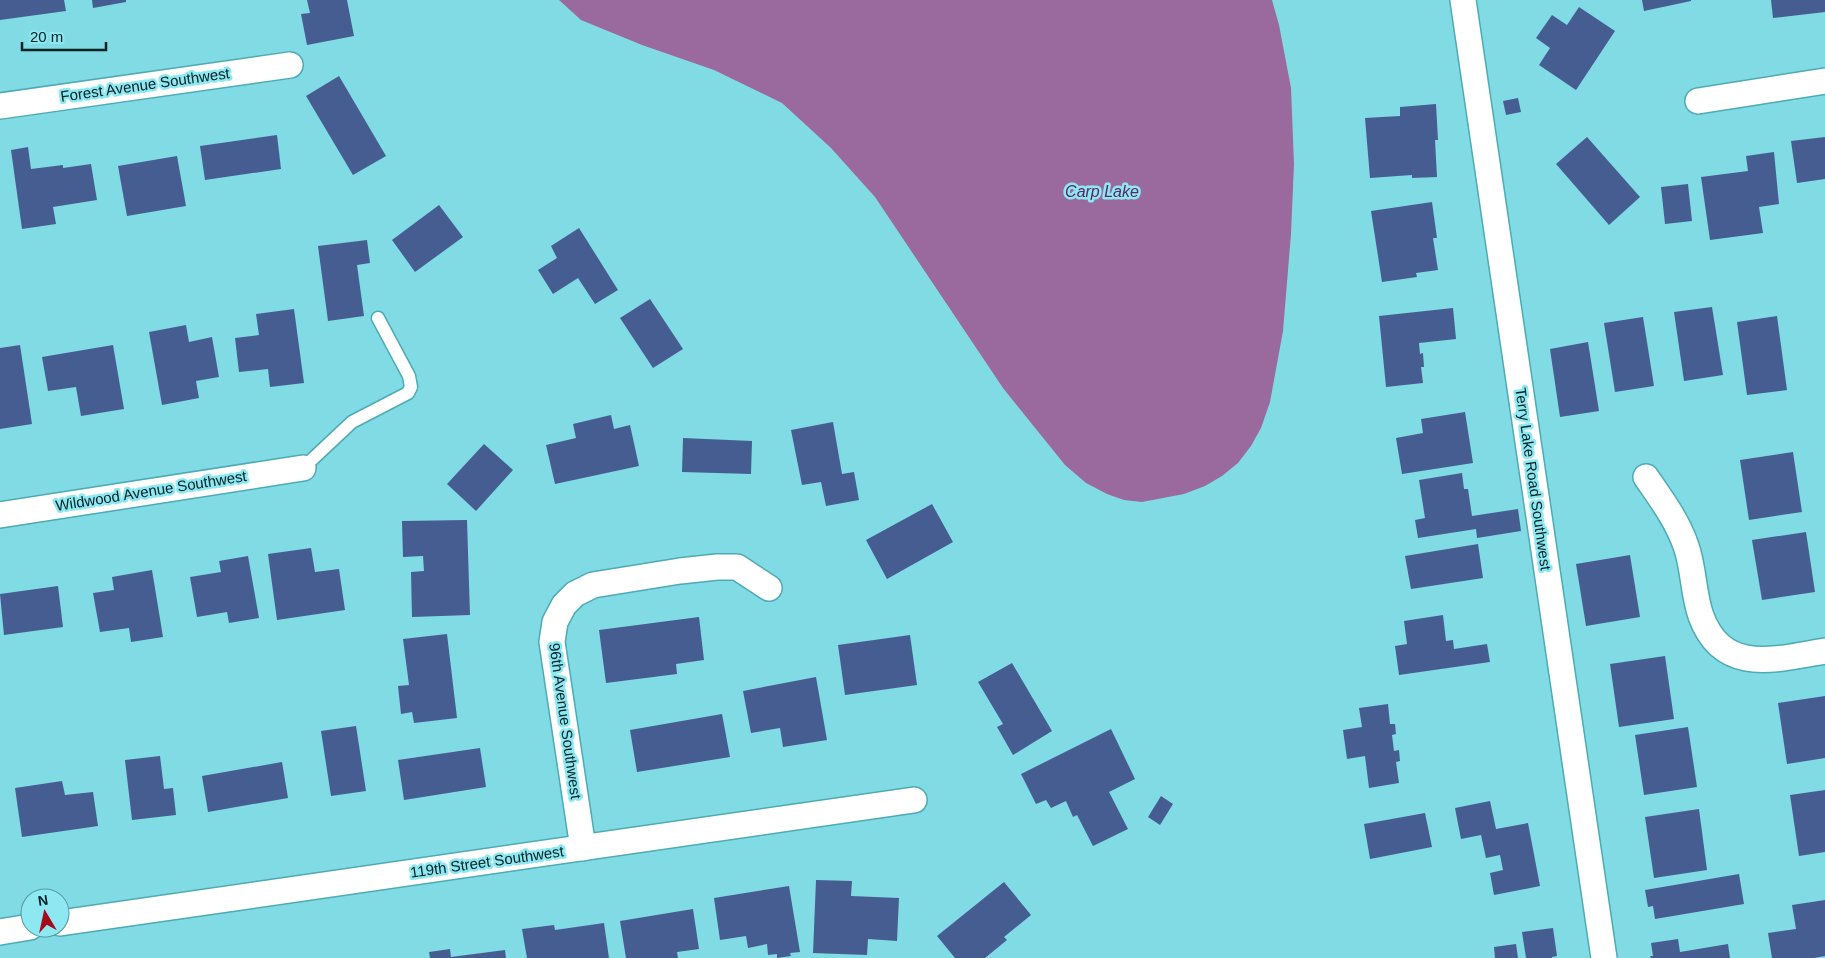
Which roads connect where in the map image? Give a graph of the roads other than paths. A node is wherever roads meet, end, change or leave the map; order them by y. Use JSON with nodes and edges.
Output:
{"nodes":[{"id":1,"x":1463,"y":0,"type":"edge"},
{"id":2,"x":290,"y":65,"type":"dead end"},
{"id":3,"x":1825,"y":81,"type":"edge"},
{"id":4,"x":1698,"y":101,"type":"dead end"},
{"id":5,"x":0,"y":106,"type":"edge"},
{"id":6,"x":378,"y":318,"type":"dead end"},
{"id":7,"x":303,"y":468,"type":"joint"},
{"id":8,"x":1646,"y":477,"type":"dead end"},
{"id":9,"x":0,"y":515,"type":"edge"},
{"id":10,"x":769,"y":588,"type":"dead end"},
{"id":11,"x":1825,"y":652,"type":"edge"},
{"id":12,"x":914,"y":800,"type":"dead end"},
{"id":13,"x":583,"y":848,"type":"junction"},
{"id":14,"x":70,"y":922,"type":"edge"},
{"id":15,"x":20,"y":929,"type":"edge"},
{"id":16,"x":0,"y":932,"type":"edge"},
{"id":17,"x":1604,"y":958,"type":"edge"}],
"edges":[{"from":1,"to":17,"type":"street","name":"Terry Lake Road Southwest"},
{"from":2,"to":5,"type":"street","name":"Forest Avenue Southwest"},
{"from":3,"to":4,"type":"street"},
{"from":6,"to":7,"type":"lane"},
{"from":7,"to":9,"type":"street","name":"Wildwood Avenue Southwest"},
{"from":8,"to":11,"type":"street"},
{"from":10,"to":13,"type":"street","name":"96th Avenue Southwest"},
{"from":12,"to":13,"type":"street","name":"119th Street Southwest"},
{"from":13,"to":14,"type":"street","name":"119th Street Southwest"},
{"from":15,"to":16,"type":"street"}]}
